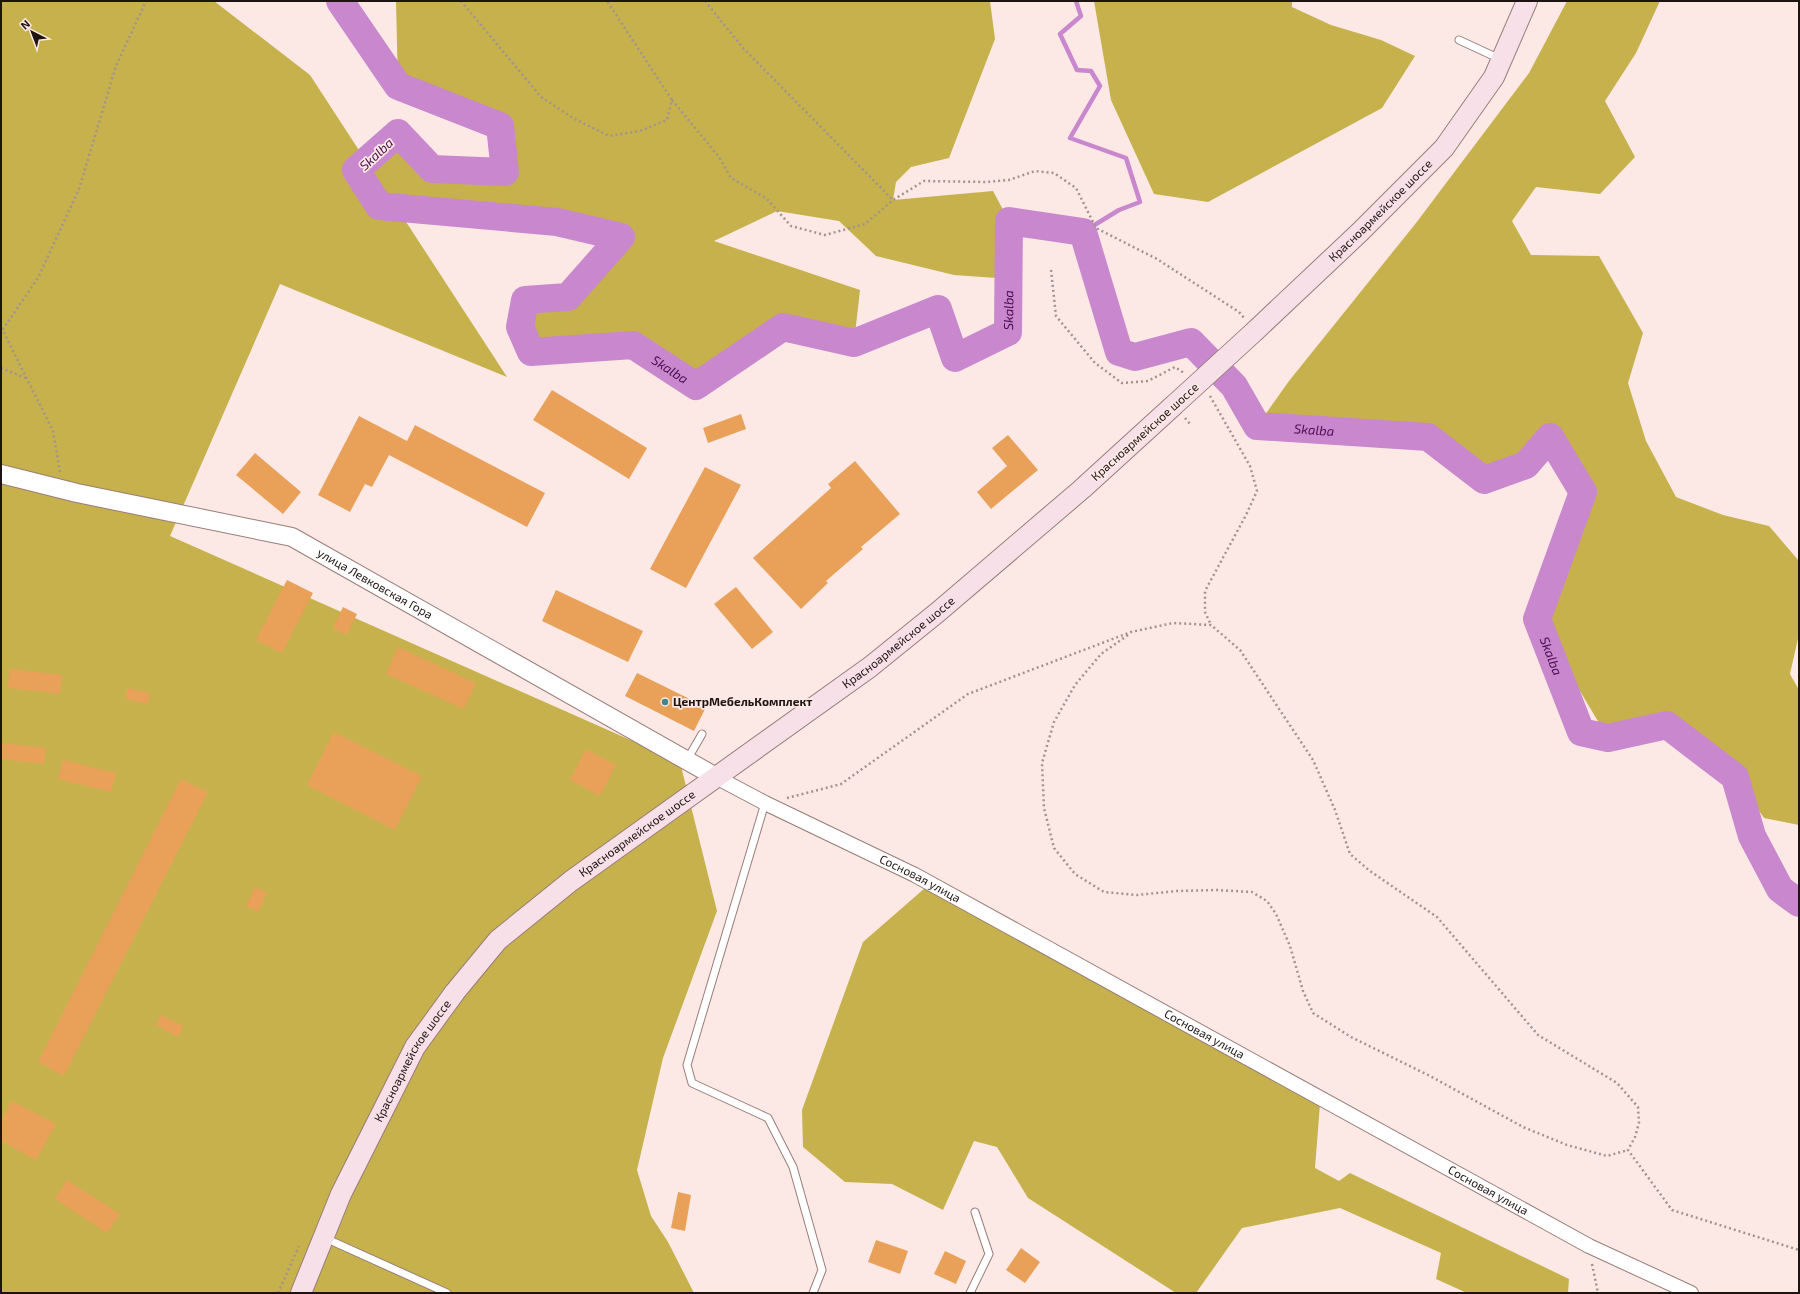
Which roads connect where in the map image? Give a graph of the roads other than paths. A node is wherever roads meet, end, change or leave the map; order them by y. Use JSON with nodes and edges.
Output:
{"nodes":[{"id":1,"x":1527,"y":1,"type":"edge"},
{"id":2,"x":1459,"y":40,"type":"dead end"},
{"id":3,"x":1502,"y":60,"type":"junction"},
{"id":4,"x":1,"y":474,"type":"edge"},
{"id":5,"x":702,"y":734,"type":"dead end"},
{"id":6,"x":686,"y":760,"type":"junction"},
{"id":7,"x":716,"y":778,"type":"junction"},
{"id":8,"x":765,"y":803,"type":"junction"},
{"id":9,"x":975,"y":1212,"type":"dead end"},
{"id":10,"x":323,"y":1237,"type":"junction"},
{"id":11,"x":301,"y":1293,"type":"edge"},
{"id":12,"x":447,"y":1293,"type":"edge"},
{"id":13,"x":813,"y":1293,"type":"edge"},
{"id":14,"x":970,"y":1293,"type":"edge"},
{"id":15,"x":1691,"y":1293,"type":"edge"}],
"edges":[{"from":1,"to":3,"type":"main road","name":"Красноармейское шоссе"},
{"from":2,"to":3,"type":"lane"},
{"from":3,"to":7,"type":"main road","name":"Красноармейское шоссе","bridge":true},
{"from":4,"to":6,"type":"street","name":"улица Левковская Гора"},
{"from":5,"to":6,"type":"lane"},
{"from":6,"to":7,"type":"street","name":"улица Левковская Гора"},
{"from":7,"to":8,"type":"street","name":"Сосновая улица"},
{"from":7,"to":10,"type":"main road","name":"Красноармейское шоссе"},
{"from":8,"to":13,"type":"lane"},
{"from":8,"to":15,"type":"street","name":"Сосновая улица"},
{"from":9,"to":14,"type":"lane"},
{"from":10,"to":11,"type":"main road","name":"Красноармейское шоссе"},
{"from":10,"to":12,"type":"lane"}]}
